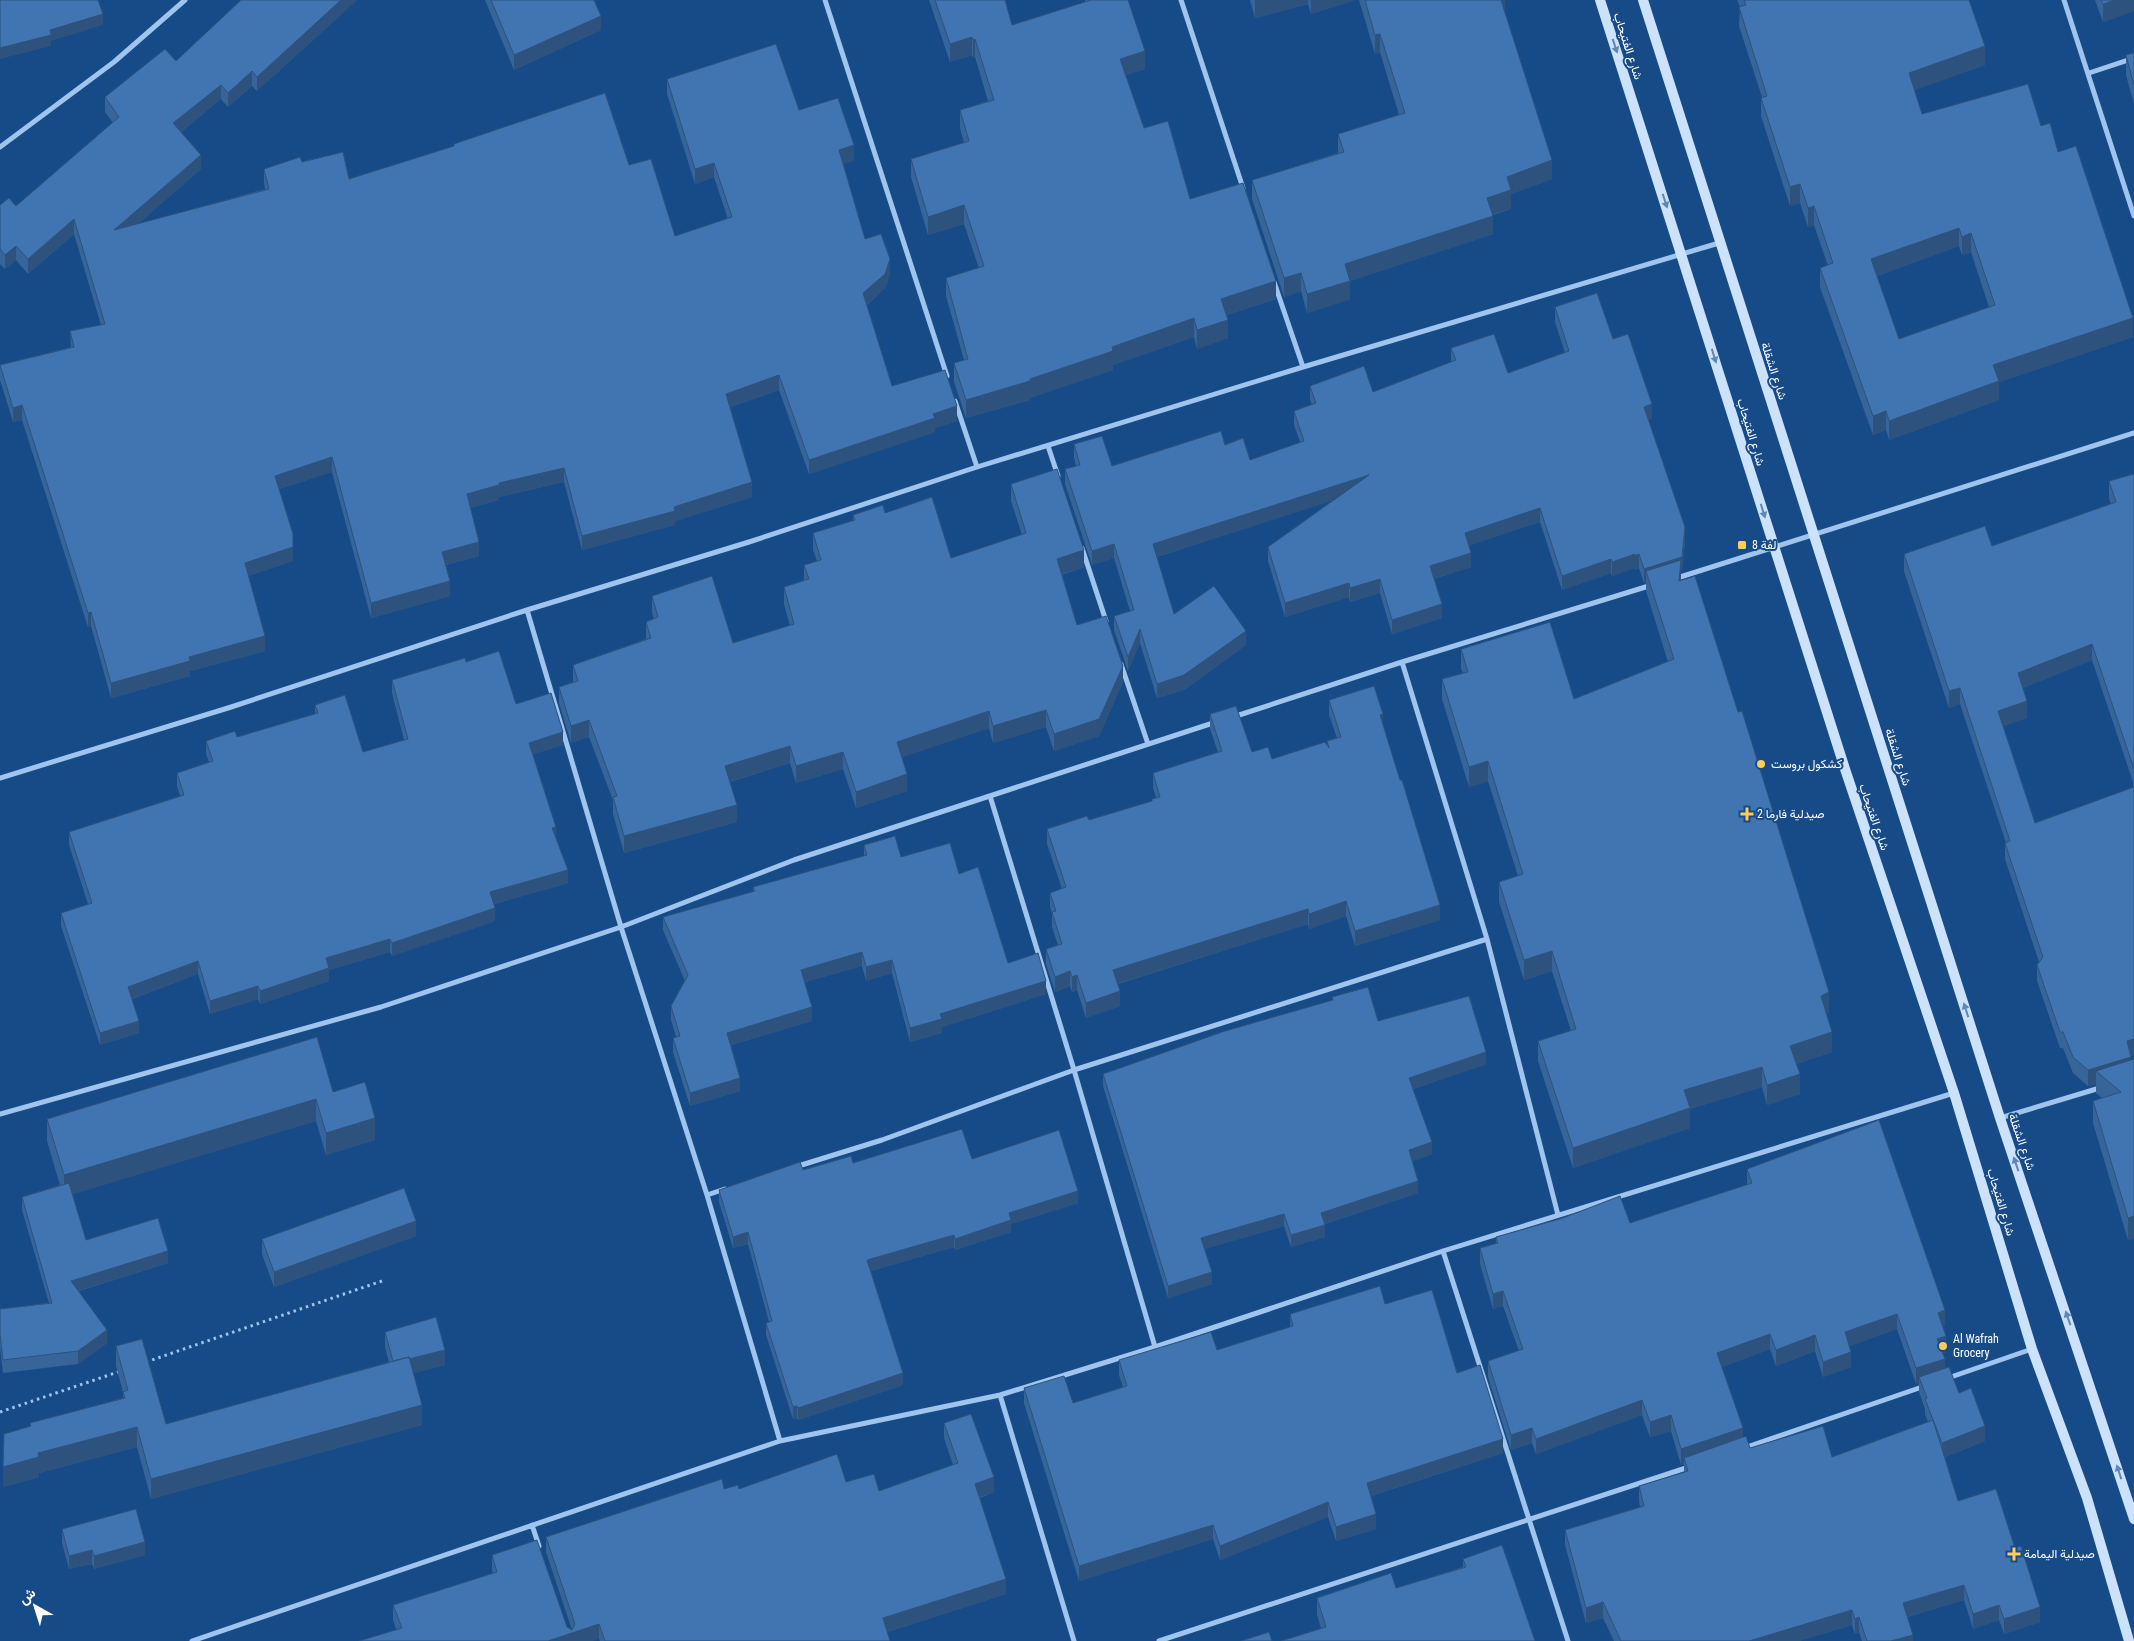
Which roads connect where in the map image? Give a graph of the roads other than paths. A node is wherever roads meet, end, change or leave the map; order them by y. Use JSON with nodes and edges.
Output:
{"nodes":[{"id":1,"x":185,"y":0,"type":"edge"},
{"id":2,"x":825,"y":0,"type":"edge"},
{"id":3,"x":1181,"y":0,"type":"edge"},
{"id":4,"x":1600,"y":0,"type":"edge"},
{"id":5,"x":1643,"y":0,"type":"edge"},
{"id":6,"x":2064,"y":0,"type":"edge"},
{"id":7,"x":2134,"y":58,"type":"edge"},
{"id":8,"x":2089,"y":73,"type":"junction"},
{"id":9,"x":0,"y":147,"type":"edge"},
{"id":10,"x":1246,"y":198,"type":"edge"},
{"id":11,"x":2134,"y":216,"type":"edge"},
{"id":12,"x":1719,"y":243,"type":"junction"},
{"id":13,"x":1683,"y":255,"type":"junction"},
{"id":14,"x":1271,"y":273,"type":"edge"},
{"id":15,"x":1302,"y":367,"type":"junction"},
{"id":16,"x":950,"y":383,"type":"edge"},
{"id":17,"x":953,"y":392,"type":"edge"},
{"id":18,"x":2134,"y":433,"type":"edge"},
{"id":19,"x":1048,"y":446,"type":"junction"},
{"id":20,"x":977,"y":467,"type":"junction"},
{"id":21,"x":1060,"y":483,"type":"edge"},
{"id":22,"x":1814,"y":534,"type":"junction"},
{"id":23,"x":1079,"y":539,"type":"edge"},
{"id":24,"x":1774,"y":547,"type":"junction"},
{"id":25,"x":1666,"y":581,"type":"edge"},
{"id":26,"x":1656,"y":584,"type":"edge"},
{"id":27,"x":527,"y":610,"type":"junction"},
{"id":28,"x":1107,"y":623,"type":"edge"},
{"id":29,"x":1120,"y":660,"type":"edge"},
{"id":30,"x":1402,"y":662,"type":"junction"},
{"id":31,"x":1148,"y":744,"type":"junction"},
{"id":32,"x":0,"y":778,"type":"edge"},
{"id":33,"x":990,"y":796,"type":"junction"},
{"id":34,"x":622,"y":927,"type":"junction"},
{"id":35,"x":1487,"y":939,"type":"junction"},
{"id":36,"x":1074,"y":1070,"type":"junction"},
{"id":37,"x":2105,"y":1086,"type":"edge"},
{"id":38,"x":1954,"y":1093,"type":"junction"},
{"id":39,"x":0,"y":1114,"type":"edge"},
{"id":40,"x":2000,"y":1118,"type":"junction"},
{"id":41,"x":790,"y":1169,"type":"edge"},
{"id":42,"x":734,"y":1186,"type":"edge"},
{"id":43,"x":706,"y":1195,"type":"junction"},
{"id":44,"x":1558,"y":1215,"type":"junction"},
{"id":45,"x":1443,"y":1251,"type":"junction"},
{"id":46,"x":1155,"y":1347,"type":"junction"},
{"id":47,"x":2032,"y":1349,"type":"junction"},
{"id":48,"x":1940,"y":1381,"type":"edge"},
{"id":49,"x":1930,"y":1384,"type":"edge"},
{"id":50,"x":1000,"y":1395,"type":"junction"},
{"id":51,"x":780,"y":1441,"type":"junction"},
{"id":52,"x":1735,"y":1451,"type":"edge"},
{"id":53,"x":1698,"y":1464,"type":"edge"},
{"id":54,"x":2134,"y":1519,"type":"edge"},
{"id":55,"x":1530,"y":1521,"type":"junction"},
{"id":56,"x":532,"y":1525,"type":"junction"},
{"id":57,"x":541,"y":1552,"type":"edge"},
{"id":58,"x":192,"y":1641,"type":"edge"},
{"id":59,"x":1074,"y":1641,"type":"edge"},
{"id":60,"x":1159,"y":1641,"type":"edge"},
{"id":61,"x":1568,"y":1641,"type":"edge"},
{"id":62,"x":2130,"y":1641,"type":"edge"}],
"edges":[{"from":1,"to":9,"type":"street"},
{"from":2,"to":16,"type":"street"},
{"from":3,"to":10,"type":"street"},
{"from":4,"to":13,"type":"main road","name":"شارع الفتيحاب","one_way":true},
{"from":5,"to":12,"type":"main road","name":"شارع الشقلة"},
{"from":6,"to":8,"type":"street"},
{"from":7,"to":8,"type":"street"},
{"from":8,"to":11,"type":"street"},
{"from":12,"to":13,"type":"street"},
{"from":12,"to":22,"type":"main road","name":"شارع الشقلة"},
{"from":13,"to":15,"type":"street"},
{"from":13,"to":24,"type":"main road","name":"شارع الفتيحاب","one_way":true},
{"from":14,"to":15,"type":"street"},
{"from":15,"to":19,"type":"street"},
{"from":17,"to":20,"type":"street"},
{"from":18,"to":22,"type":"street"},
{"from":19,"to":20,"type":"street"},
{"from":19,"to":21,"type":"street"},
{"from":20,"to":27,"type":"street"},
{"from":22,"to":24,"type":"street"},
{"from":40,"to":22,"type":"main road","name":"شارع الشقلة","one_way":true},
{"from":23,"to":28,"type":"street"},
{"from":24,"to":25,"type":"street"},
{"from":24,"to":38,"type":"main road","name":"شارع الفتيحاب"},
{"from":26,"to":30,"type":"street"},
{"from":27,"to":32,"type":"street"},
{"from":27,"to":34,"type":"street"},
{"from":29,"to":31,"type":"street"},
{"from":30,"to":31,"type":"street"},
{"from":30,"to":35,"type":"street"},
{"from":31,"to":33,"type":"street"},
{"from":33,"to":34,"type":"street"},
{"from":33,"to":36,"type":"street"},
{"from":34,"to":39,"type":"street"},
{"from":34,"to":43,"type":"street"},
{"from":35,"to":36,"type":"street"},
{"from":35,"to":44,"type":"street"},
{"from":36,"to":41,"type":"street"},
{"from":36,"to":46,"type":"street"},
{"from":37,"to":40,"type":"street"},
{"from":38,"to":44,"type":"street"},
{"from":38,"to":47,"type":"main road","name":"شارع الفتيحاب"},
{"from":54,"to":40,"type":"main road","name":"شارع الشقلة","one_way":true},
{"from":42,"to":43,"type":"street"},
{"from":43,"to":51,"type":"street"},
{"from":44,"to":45,"type":"street"},
{"from":45,"to":46,"type":"street"},
{"from":45,"to":55,"type":"street"},
{"from":46,"to":50,"type":"street"},
{"from":47,"to":48,"type":"street"},
{"from":47,"to":62,"type":"main road","name":"شارع الفتيحاب"},
{"from":49,"to":52,"type":"street"},
{"from":50,"to":51,"type":"street"},
{"from":50,"to":59,"type":"street"},
{"from":51,"to":56,"type":"street"},
{"from":53,"to":55,"type":"street"},
{"from":55,"to":60,"type":"street"},
{"from":55,"to":61,"type":"street"},
{"from":56,"to":57,"type":"street"},
{"from":56,"to":58,"type":"street"}]}
